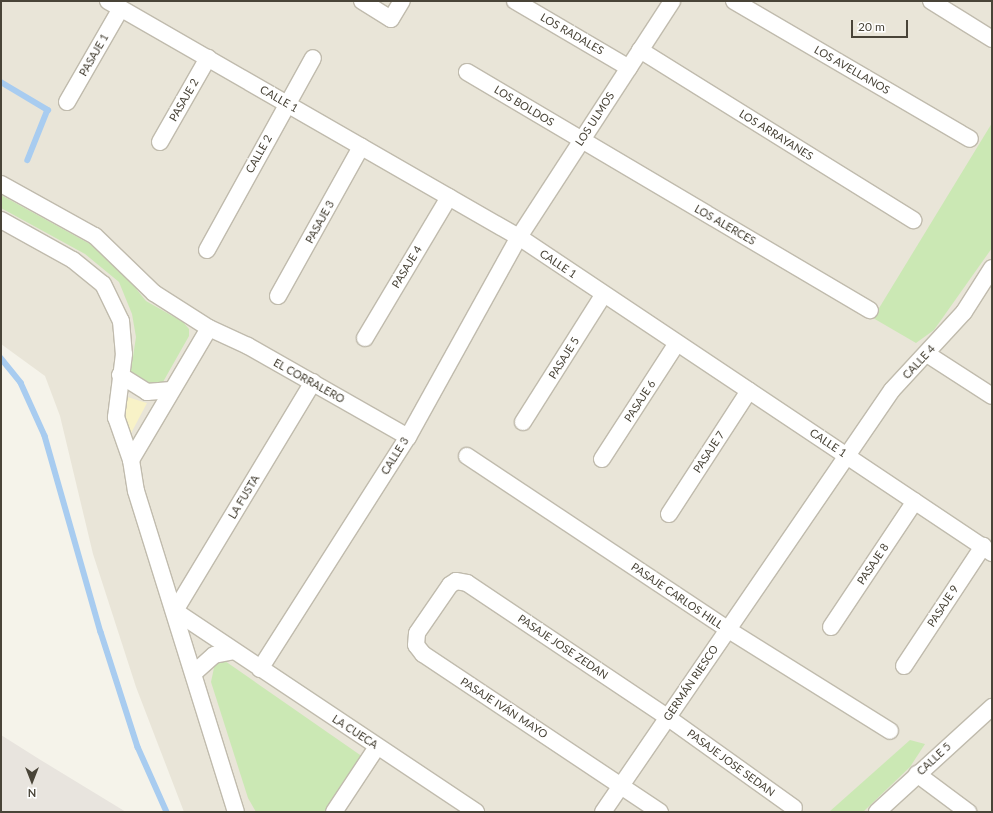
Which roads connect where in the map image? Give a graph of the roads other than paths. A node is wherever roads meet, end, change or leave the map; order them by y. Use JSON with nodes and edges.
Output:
{"nodes":[{"id":1,"x":362,"y":1,"type":"edge"},
{"id":2,"x":402,"y":1,"type":"edge"},
{"id":3,"x":515,"y":1,"type":"edge"},
{"id":4,"x":672,"y":1,"type":"edge"},
{"id":5,"x":734,"y":1,"type":"edge"},
{"id":6,"x":931,"y":1,"type":"edge"},
{"id":7,"x":115,"y":5,"type":"edge"},
{"id":8,"x":992,"y":39,"type":"edge"},
{"id":9,"x":640,"y":50,"type":"junction"},
{"id":10,"x":208,"y":58,"type":"junction"},
{"id":11,"x":313,"y":58,"type":"dead end"},
{"id":12,"x":629,"y":68,"type":"junction"},
{"id":13,"x":467,"y":72,"type":"dead end"},
{"id":14,"x":67,"y":102,"type":"dead end"},
{"id":15,"x":287,"y":104,"type":"junction"},
{"id":16,"x":970,"y":139,"type":"dead end"},
{"id":17,"x":581,"y":141,"type":"junction"},
{"id":18,"x":160,"y":142,"type":"dead end"},
{"id":19,"x":361,"y":147,"type":"junction"},
{"id":20,"x":1,"y":184,"type":"edge"},
{"id":21,"x":449,"y":197,"type":"junction"},
{"id":22,"x":1,"y":220,"type":"edge"},
{"id":23,"x":913,"y":220,"type":"dead end"},
{"id":24,"x":519,"y":237,"type":"junction"},
{"id":25,"x":207,"y":250,"type":"dead end"},
{"id":26,"x":990,"y":275,"type":"edge"},
{"id":27,"x":604,"y":294,"type":"junction"},
{"id":28,"x":278,"y":296,"type":"dead end"},
{"id":29,"x":870,"y":310,"type":"dead end"},
{"id":30,"x":209,"y":328,"type":"junction"},
{"id":31,"x":365,"y":338,"type":"dead end"},
{"id":32,"x":678,"y":343,"type":"junction"},
{"id":33,"x":927,"y":354,"type":"junction"},
{"id":34,"x":120,"y":375,"type":"junction"},
{"id":35,"x":313,"y":382,"type":"junction"},
{"id":36,"x":171,"y":390,"type":"junction"},
{"id":37,"x":749,"y":391,"type":"junction"},
{"id":38,"x":992,"y":396,"type":"edge"},
{"id":39,"x":523,"y":422,"type":"dead end"},
{"id":40,"x":408,"y":436,"type":"junction"},
{"id":41,"x":467,"y":456,"type":"dead end"},
{"id":42,"x":846,"y":456,"type":"junction"},
{"id":43,"x":602,"y":459,"type":"dead end"},
{"id":44,"x":131,"y":460,"type":"junction"},
{"id":45,"x":915,"y":501,"type":"junction"},
{"id":46,"x":669,"y":514,"type":"dead end"},
{"id":47,"x":987,"y":549,"type":"edge"},
{"id":48,"x":456,"y":581,"type":"joint"},
{"id":49,"x":175,"y":611,"type":"junction"},
{"id":50,"x":831,"y":627,"type":"dead end"},
{"id":51,"x":727,"y":630,"type":"junction"},
{"id":52,"x":234,"y":651,"type":"junction"},
{"id":53,"x":904,"y":666,"type":"dead end"},
{"id":54,"x":260,"y":669,"type":"junction"},
{"id":55,"x":194,"y":674,"type":"junction"},
{"id":56,"x":992,"y":707,"type":"edge"},
{"id":57,"x":667,"y":717,"type":"junction"},
{"id":58,"x":890,"y":731,"type":"dead end"},
{"id":59,"x":377,"y":746,"type":"junction"},
{"id":60,"x":917,"y":774,"type":"junction"},
{"id":61,"x":621,"y":785,"type":"junction"},
{"id":62,"x":794,"y":808,"type":"dead end"},
{"id":63,"x":473,"y":811,"type":"edge"},
{"id":64,"x":236,"y":812,"type":"edge"},
{"id":65,"x":334,"y":812,"type":"edge"},
{"id":66,"x":603,"y":812,"type":"edge"},
{"id":67,"x":660,"y":812,"type":"edge"},
{"id":68,"x":877,"y":812,"type":"edge"},
{"id":69,"x":968,"y":812,"type":"edge"}],
"edges":[{"from":1,"to":2,"type":"street"},
{"from":3,"to":12,"type":"street","name":"LOS RADALES"},
{"from":4,"to":9,"type":"street","name":"LOS ULMOS"},
{"from":5,"to":16,"type":"street","name":"LOS AVELLANOS"},
{"from":6,"to":8,"type":"street"},
{"from":7,"to":10,"type":"street","name":"CALLE 1"},
{"from":7,"to":14,"type":"street","name":"PASAJE 1"},
{"from":9,"to":12,"type":"street","name":"LOS ULMOS"},
{"from":9,"to":23,"type":"street","name":"LOS ARRAYANES"},
{"from":10,"to":15,"type":"street","name":"CALLE 1"},
{"from":10,"to":18,"type":"street","name":"PASAJE 2"},
{"from":11,"to":15,"type":"street","name":"CALLE 2"},
{"from":12,"to":17,"type":"street","name":"LOS ULMOS"},
{"from":13,"to":17,"type":"street","name":"LOS BOLDOS"},
{"from":15,"to":19,"type":"street","name":"CALLE 1"},
{"from":15,"to":25,"type":"street","name":"CALLE 2"},
{"from":17,"to":24,"type":"street","name":"LOS ULMOS"},
{"from":17,"to":29,"type":"street","name":"LOS ALERCES"},
{"from":19,"to":21,"type":"street","name":"CALLE 1"},
{"from":19,"to":28,"type":"street","name":"PASAJE 3"},
{"from":20,"to":30,"type":"street","name":"EL CORRALERO"},
{"from":21,"to":24,"type":"street","name":"CALLE 1"},
{"from":21,"to":31,"type":"street","name":"PASAJE 4"},
{"from":22,"to":34,"type":"street"},
{"from":24,"to":27,"type":"street","name":"CALLE 1"},
{"from":24,"to":40,"type":"street","name":"CALLE 3"},
{"from":26,"to":33,"type":"street","name":"CALLE 4"},
{"from":27,"to":32,"type":"street","name":"CALLE 1"},
{"from":27,"to":39,"type":"street","name":"PASAJE 5"},
{"from":30,"to":35,"type":"street","name":"EL CORRALERO"},
{"from":30,"to":36,"type":"street"},
{"from":32,"to":37,"type":"street","name":"CALLE 1"},
{"from":32,"to":43,"type":"street","name":"PASAJE 6"},
{"from":33,"to":38,"type":"street"},
{"from":33,"to":42,"type":"street","name":"CALLE 4"},
{"from":34,"to":36,"type":"street"},
{"from":34,"to":44,"type":"street"},
{"from":35,"to":40,"type":"street","name":"EL CORRALERO"},
{"from":35,"to":49,"type":"street","name":"LA FUSTA"},
{"from":36,"to":44,"type":"street"},
{"from":37,"to":42,"type":"street","name":"CALLE 1"},
{"from":37,"to":46,"type":"street","name":"PASAJE 7"},
{"from":40,"to":54,"type":"street","name":"CALLE 3"},
{"from":41,"to":51,"type":"street","name":"PASAJE CARLOS HILL"},
{"from":42,"to":45,"type":"street","name":"CALLE 1"},
{"from":42,"to":51,"type":"street","name":"GERMÁN RIESCO"},
{"from":44,"to":49,"type":"street"},
{"from":45,"to":47,"type":"street","name":"CALLE 1"},
{"from":45,"to":50,"type":"street","name":"PASAJE 8"},
{"from":47,"to":53,"type":"street","name":"PASAJE 9"},
{"from":48,"to":57,"type":"street","name":"PASAJE JOSE ZEDAN"},
{"from":48,"to":61,"type":"street","name":"PASAJE IVÁN MAYO"},
{"from":49,"to":52,"type":"street","name":"LA CUECA"},
{"from":49,"to":55,"type":"street"},
{"from":51,"to":57,"type":"street","name":"GERMÁN RIESCO"},
{"from":51,"to":58,"type":"street","name":"PASAJE CARLOS HILL"},
{"from":52,"to":54,"type":"street","name":"LA CUECA"},
{"from":52,"to":55,"type":"street"},
{"from":54,"to":59,"type":"street","name":"LA CUECA"},
{"from":55,"to":64,"type":"street"},
{"from":56,"to":60,"type":"street","name":"CALLE 5"},
{"from":57,"to":61,"type":"street","name":"GERMÁN RIESCO"},
{"from":57,"to":62,"type":"street","name":"PASAJE JOSE SEDAN"},
{"from":59,"to":63,"type":"street","name":"LA CUECA"},
{"from":59,"to":65,"type":"street"},
{"from":60,"to":68,"type":"street","name":"CALLE 5"},
{"from":60,"to":69,"type":"street"},
{"from":61,"to":66,"type":"street","name":"GERMÁN RIESCO"},
{"from":61,"to":67,"type":"street","name":"PASAJE IVÁN MAYO"}]}
